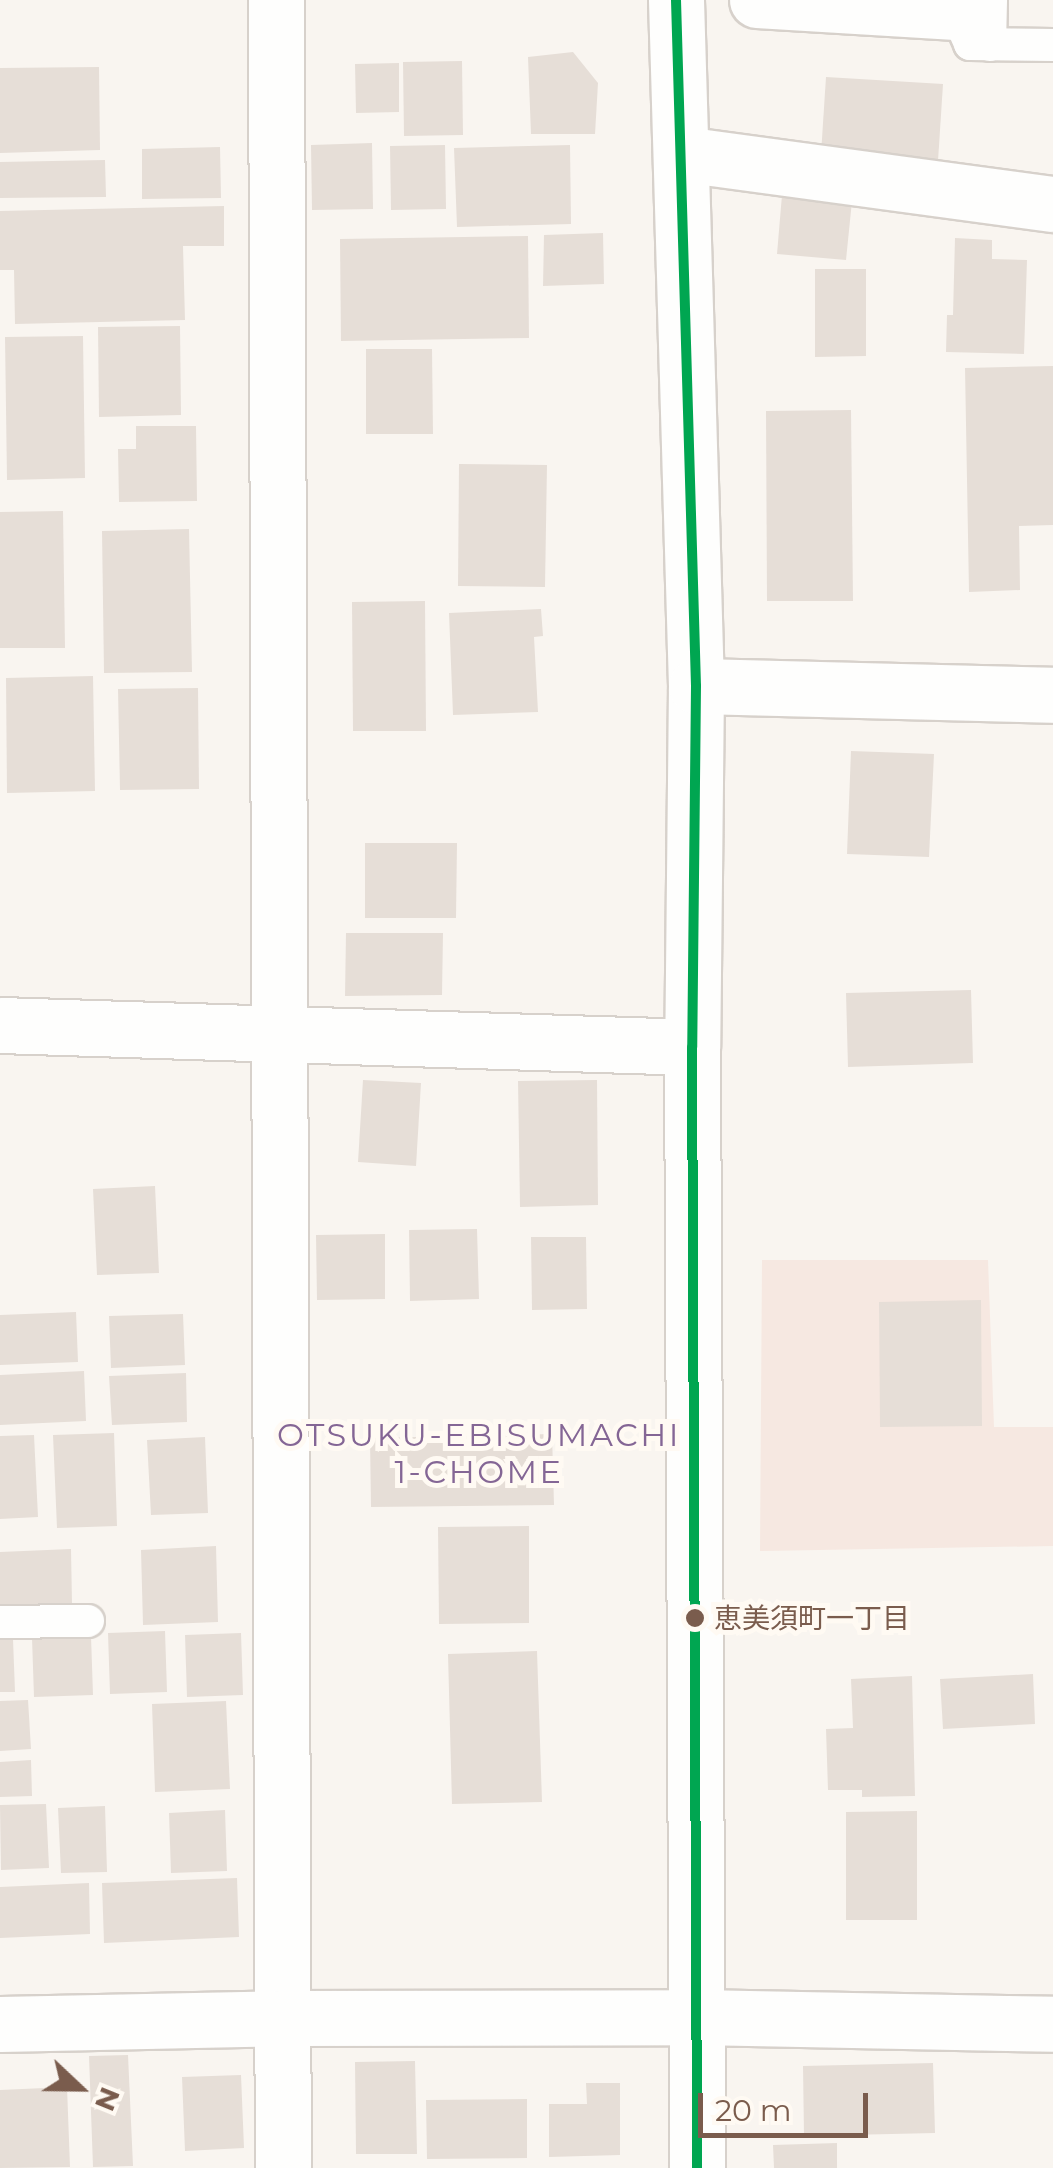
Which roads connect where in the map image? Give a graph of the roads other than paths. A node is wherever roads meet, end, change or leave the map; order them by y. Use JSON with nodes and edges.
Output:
{"nodes":[{"id":1,"x":276,"y":0,"type":"edge"},
{"id":2,"x":676,"y":0,"type":"edge"},
{"id":3,"x":757,"y":0,"type":"edge"},
{"id":4,"x":979,"y":19,"type":"edge"},
{"id":5,"x":1053,"y":45,"type":"edge"},
{"id":6,"x":682,"y":154,"type":"junction"},
{"id":7,"x":1053,"y":204,"type":"edge"},
{"id":8,"x":696,"y":686,"type":"junction"},
{"id":9,"x":1053,"y":695,"type":"edge"},
{"id":10,"x":0,"y":1025,"type":"edge"},
{"id":11,"x":278,"y":1032,"type":"junction"},
{"id":12,"x":692,"y":1046,"type":"junction"},
{"id":13,"x":88,"y":1621,"type":"dead end"},
{"id":14,"x":0,"y":1622,"type":"edge"},
{"id":15,"x":696,"y":2017,"type":"junction"},
{"id":16,"x":280,"y":2018,"type":"junction"},
{"id":17,"x":0,"y":2024,"type":"edge"},
{"id":18,"x":1053,"y":2024,"type":"edge"},
{"id":19,"x":283,"y":2168,"type":"edge"},
{"id":20,"x":698,"y":2168,"type":"edge"}],
"edges":[{"from":1,"to":11,"type":"street"},
{"from":2,"to":6,"type":"street"},
{"from":3,"to":4,"type":"street"},
{"from":4,"to":5,"type":"lane"},
{"from":6,"to":7,"type":"street"},
{"from":6,"to":8,"type":"street"},
{"from":8,"to":9,"type":"street"},
{"from":8,"to":12,"type":"street"},
{"from":10,"to":11,"type":"street"},
{"from":11,"to":12,"type":"street"},
{"from":11,"to":16,"type":"street"},
{"from":12,"to":15,"type":"street"},
{"from":13,"to":14,"type":"lane"},
{"from":15,"to":16,"type":"street"},
{"from":15,"to":18,"type":"street"},
{"from":15,"to":20,"type":"street"},
{"from":16,"to":17,"type":"street"},
{"from":16,"to":19,"type":"street"}]}
